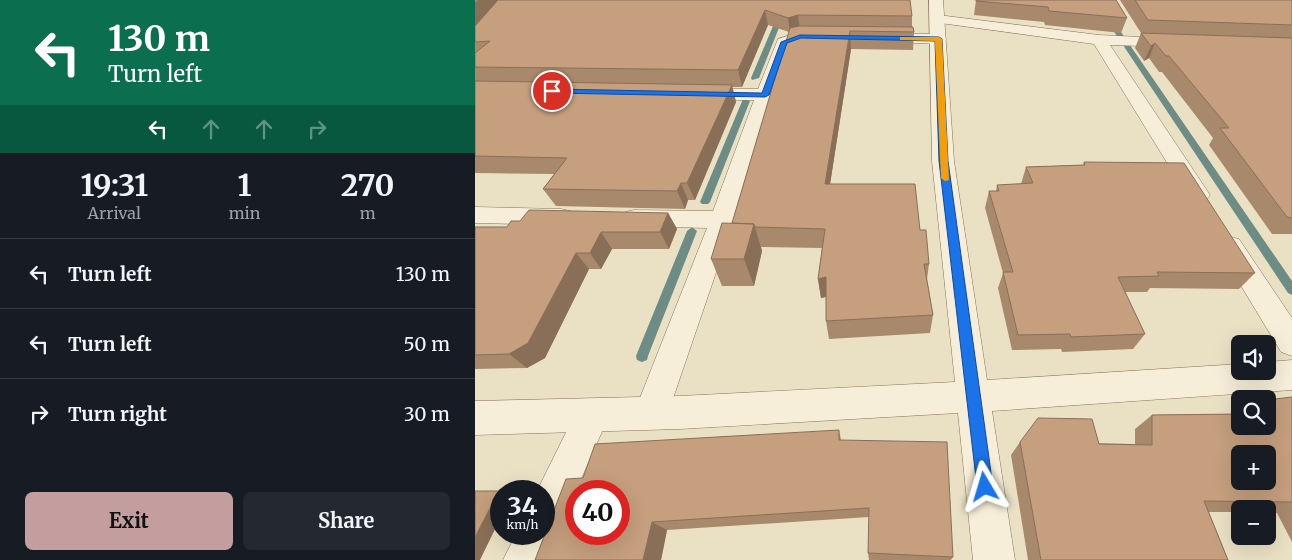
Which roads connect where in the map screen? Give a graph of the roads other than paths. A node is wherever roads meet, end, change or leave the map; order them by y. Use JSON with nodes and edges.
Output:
{"nodes":[{"id":1,"x":944,"y":17,"type":"edge"},
{"id":2,"x":1127,"y":25,"type":"edge"},
{"id":3,"x":1099,"y":40,"type":"junction"},
{"id":4,"x":1136,"y":41,"type":"junction"},
{"id":5,"x":1195,"y":43,"type":"edge"},
{"id":6,"x":675,"y":93,"type":"edge"},
{"id":7,"x":765,"y":95,"type":"junction"},
{"id":8,"x":475,"y":215,"type":"edge"},
{"id":9,"x":584,"y":217,"type":"edge"},
{"id":10,"x":614,"y":218,"type":"edge"},
{"id":11,"x":723,"y":220,"type":"junction"},
{"id":12,"x":1292,"y":344,"type":"edge"},
{"id":13,"x":1292,"y":375,"type":"edge"},
{"id":14,"x":973,"y":397,"type":"junction"},
{"id":15,"x":651,"y":413,"type":"junction"},
{"id":16,"x":592,"y":416,"type":"junction"},
{"id":17,"x":475,"y":418,"type":"edge"},
{"id":18,"x":555,"y":495,"type":"edge"},
{"id":19,"x":532,"y":545,"type":"edge"},
{"id":20,"x":524,"y":560,"type":"edge"},
{"id":21,"x":994,"y":560,"type":"edge"}],
"edges":[{"from":1,"to":3,"type":"street"},
{"from":1,"to":7,"type":"street"},
{"from":1,"to":14,"type":"street"},
{"from":2,"to":4,"type":"street"},
{"from":3,"to":4,"type":"street"},
{"from":3,"to":12,"type":"street"},
{"from":4,"to":5,"type":"street"},
{"from":6,"to":7,"type":"street"},
{"from":7,"to":11,"type":"street"},
{"from":8,"to":9,"type":"street"},
{"from":10,"to":11,"type":"street"},
{"from":11,"to":15,"type":"street"},
{"from":13,"to":14,"type":"street"},
{"from":14,"to":15,"type":"street"},
{"from":14,"to":21,"type":"street"},
{"from":15,"to":16,"type":"street"},
{"from":16,"to":17,"type":"street"},
{"from":16,"to":18,"type":"street"},
{"from":19,"to":20,"type":"street"}]}
